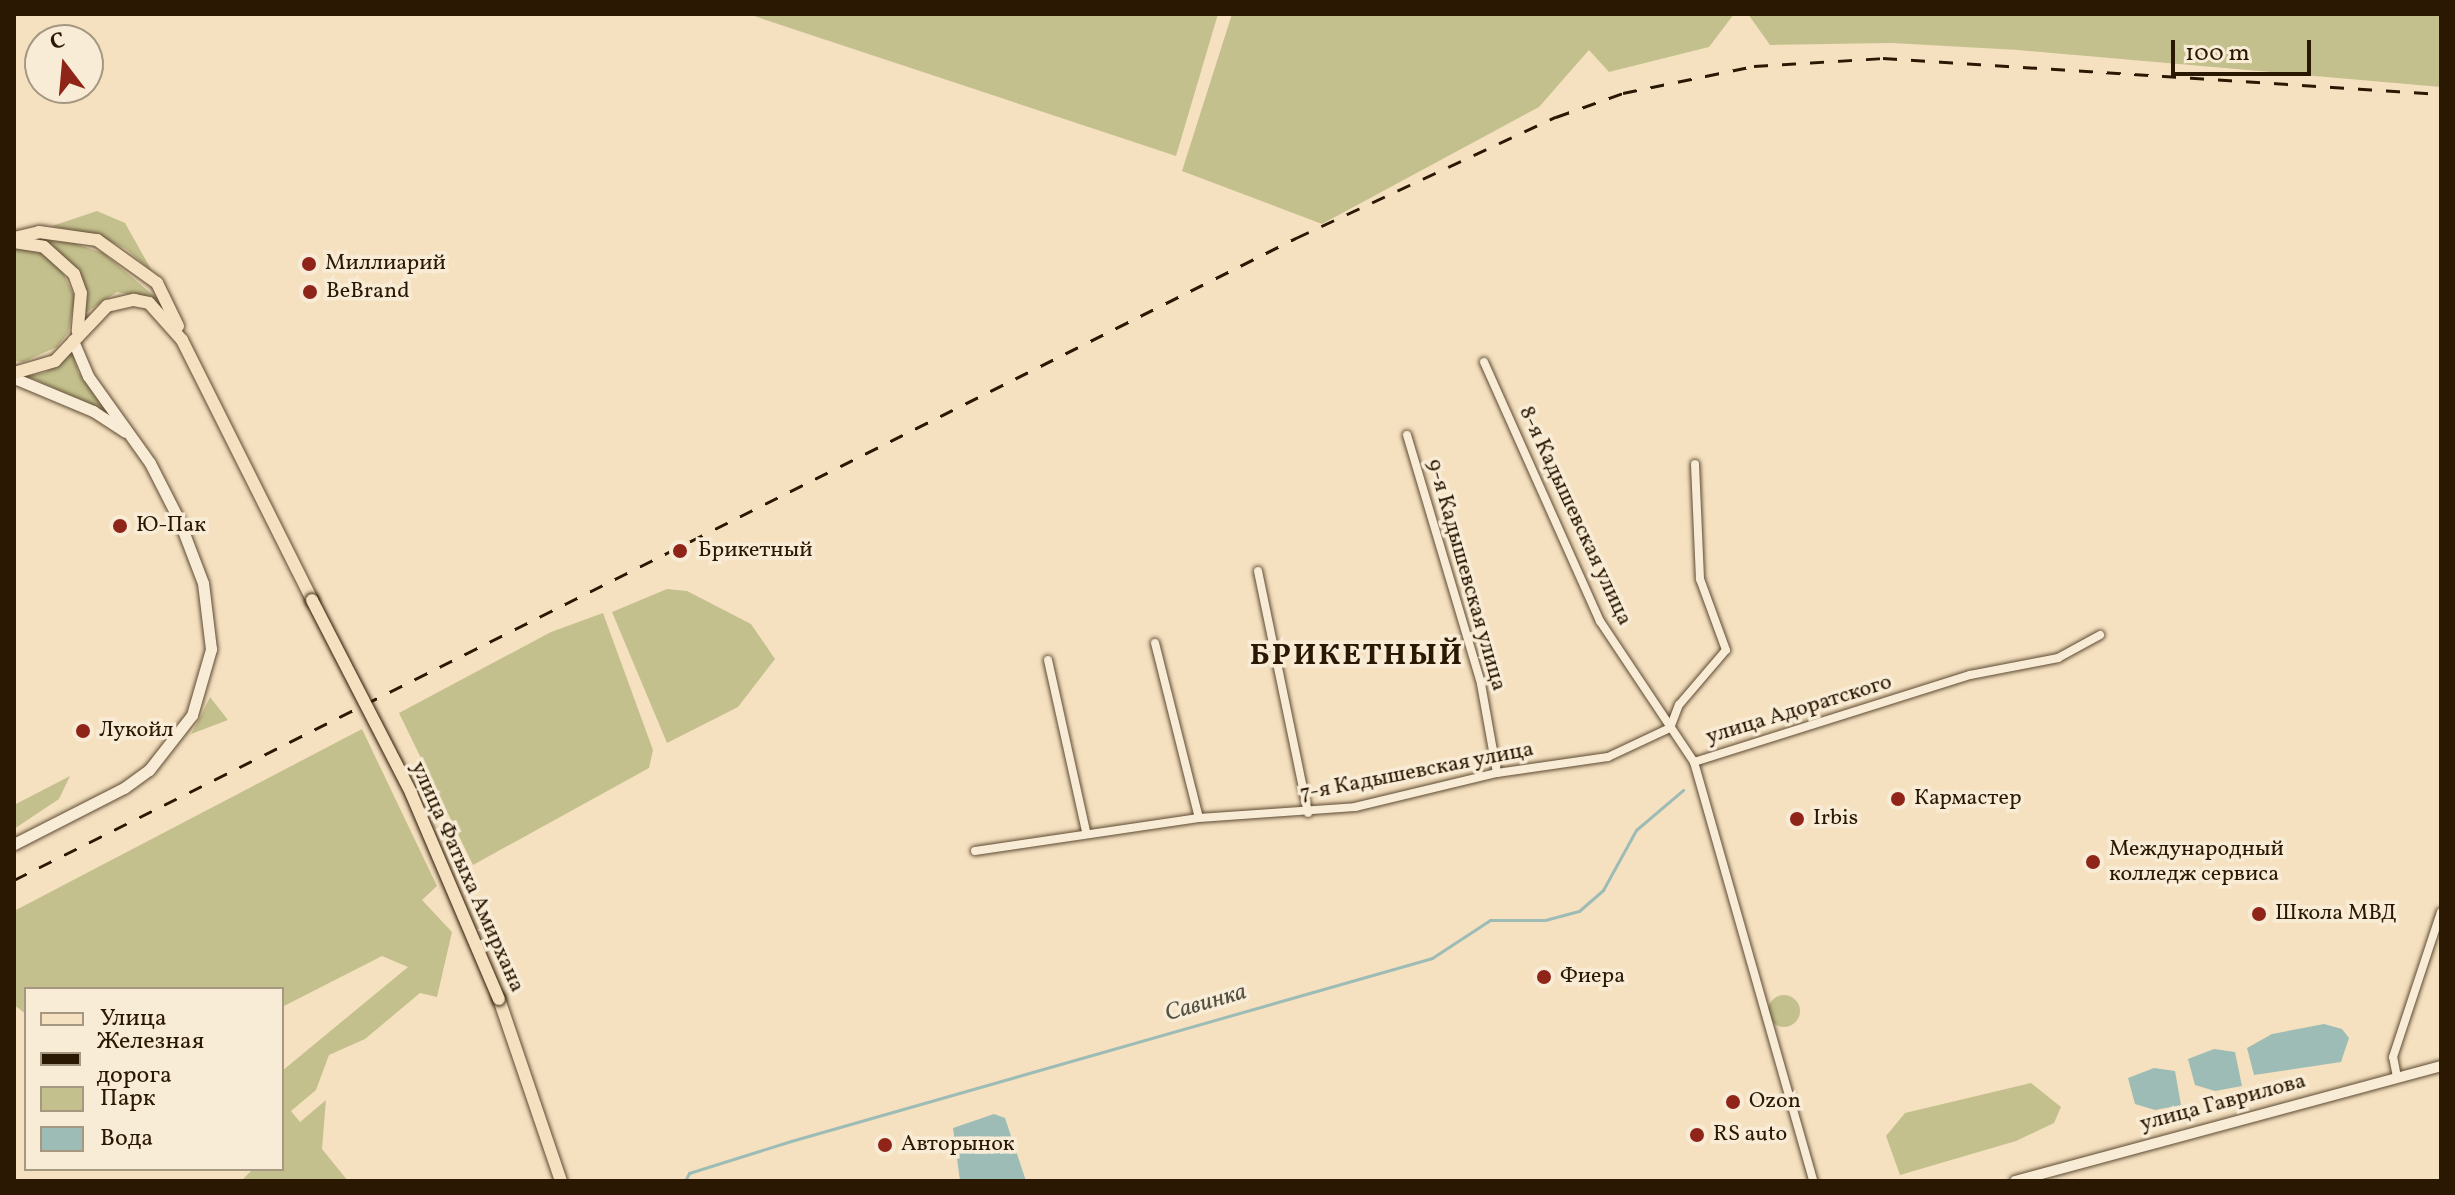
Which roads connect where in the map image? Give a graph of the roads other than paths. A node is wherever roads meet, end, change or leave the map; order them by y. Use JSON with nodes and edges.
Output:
{"nodes":[{"id":1,"x":14,"y":240,"type":"edge"},
{"id":2,"x":75,"y":337,"type":"junction"},
{"id":3,"x":182,"y":340,"type":"junction"},
{"id":4,"x":1484,"y":362,"type":"dead end"},
{"id":5,"x":14,"y":375,"type":"edge"},
{"id":6,"x":1407,"y":435,"type":"dead end"},
{"id":7,"x":133,"y":436,"type":"junction"},
{"id":8,"x":1695,"y":464,"type":"dead end"},
{"id":9,"x":1258,"y":571,"type":"dead end"},
{"id":10,"x":2100,"y":635,"type":"dead end"},
{"id":11,"x":1155,"y":643,"type":"dead end"},
{"id":12,"x":1048,"y":660,"type":"dead end"},
{"id":13,"x":1670,"y":728,"type":"junction"},
{"id":14,"x":1694,"y":762,"type":"junction"},
{"id":15,"x":1497,"y":773,"type":"junction"},
{"id":16,"x":1308,"y":813,"type":"junction"},
{"id":17,"x":1199,"y":818,"type":"junction"},
{"id":18,"x":1086,"y":832,"type":"junction"},
{"id":19,"x":14,"y":844,"type":"edge"},
{"id":20,"x":975,"y":851,"type":"dead end"},
{"id":21,"x":2441,"y":912,"type":"edge"},
{"id":22,"x":2441,"y":1066,"type":"edge"},
{"id":23,"x":2397,"y":1077,"type":"junction"},
{"id":24,"x":561,"y":1181,"type":"edge"},
{"id":25,"x":1813,"y":1181,"type":"edge"},
{"id":26,"x":2015,"y":1181,"type":"edge"}],
"edges":[{"from":1,"to":2,"type":"main road"},
{"from":1,"to":3,"type":"main road"},
{"from":2,"to":3,"type":"main road"},
{"from":2,"to":5,"type":"main road"},
{"from":2,"to":7,"type":"main road"},
{"from":3,"to":24,"type":"main road","name":"улица Фатыха Амирхана","bridge":true},
{"from":4,"to":13,"type":"street","name":"8-я Кадышевская улица"},
{"from":5,"to":7,"type":"main road"},
{"from":6,"to":15,"type":"street","name":"9-я Кадышевская улица"},
{"from":7,"to":19,"type":"main road"},
{"from":8,"to":13,"type":"street"},
{"from":9,"to":16,"type":"street"},
{"from":10,"to":14,"type":"street","name":"улица Адоратского"},
{"from":11,"to":17,"type":"street"},
{"from":12,"to":18,"type":"street"},
{"from":13,"to":14,"type":"street","name":"8-я Кадышевская улица"},
{"from":13,"to":15,"type":"street","name":"7-я Кадышевская улица"},
{"from":14,"to":25,"type":"street","name":"улица Адоратского"},
{"from":15,"to":16,"type":"street","name":"7-я Кадышевская улица"},
{"from":16,"to":17,"type":"street","name":"7-я Кадышевская улица"},
{"from":17,"to":18,"type":"street","name":"7-я Кадышевская улица"},
{"from":18,"to":20,"type":"street","name":"7-я Кадышевская улица"},
{"from":21,"to":23,"type":"street"},
{"from":22,"to":23,"type":"street","name":"улица Гаврилова"},
{"from":23,"to":26,"type":"street","name":"улица Гаврилова"}]}
